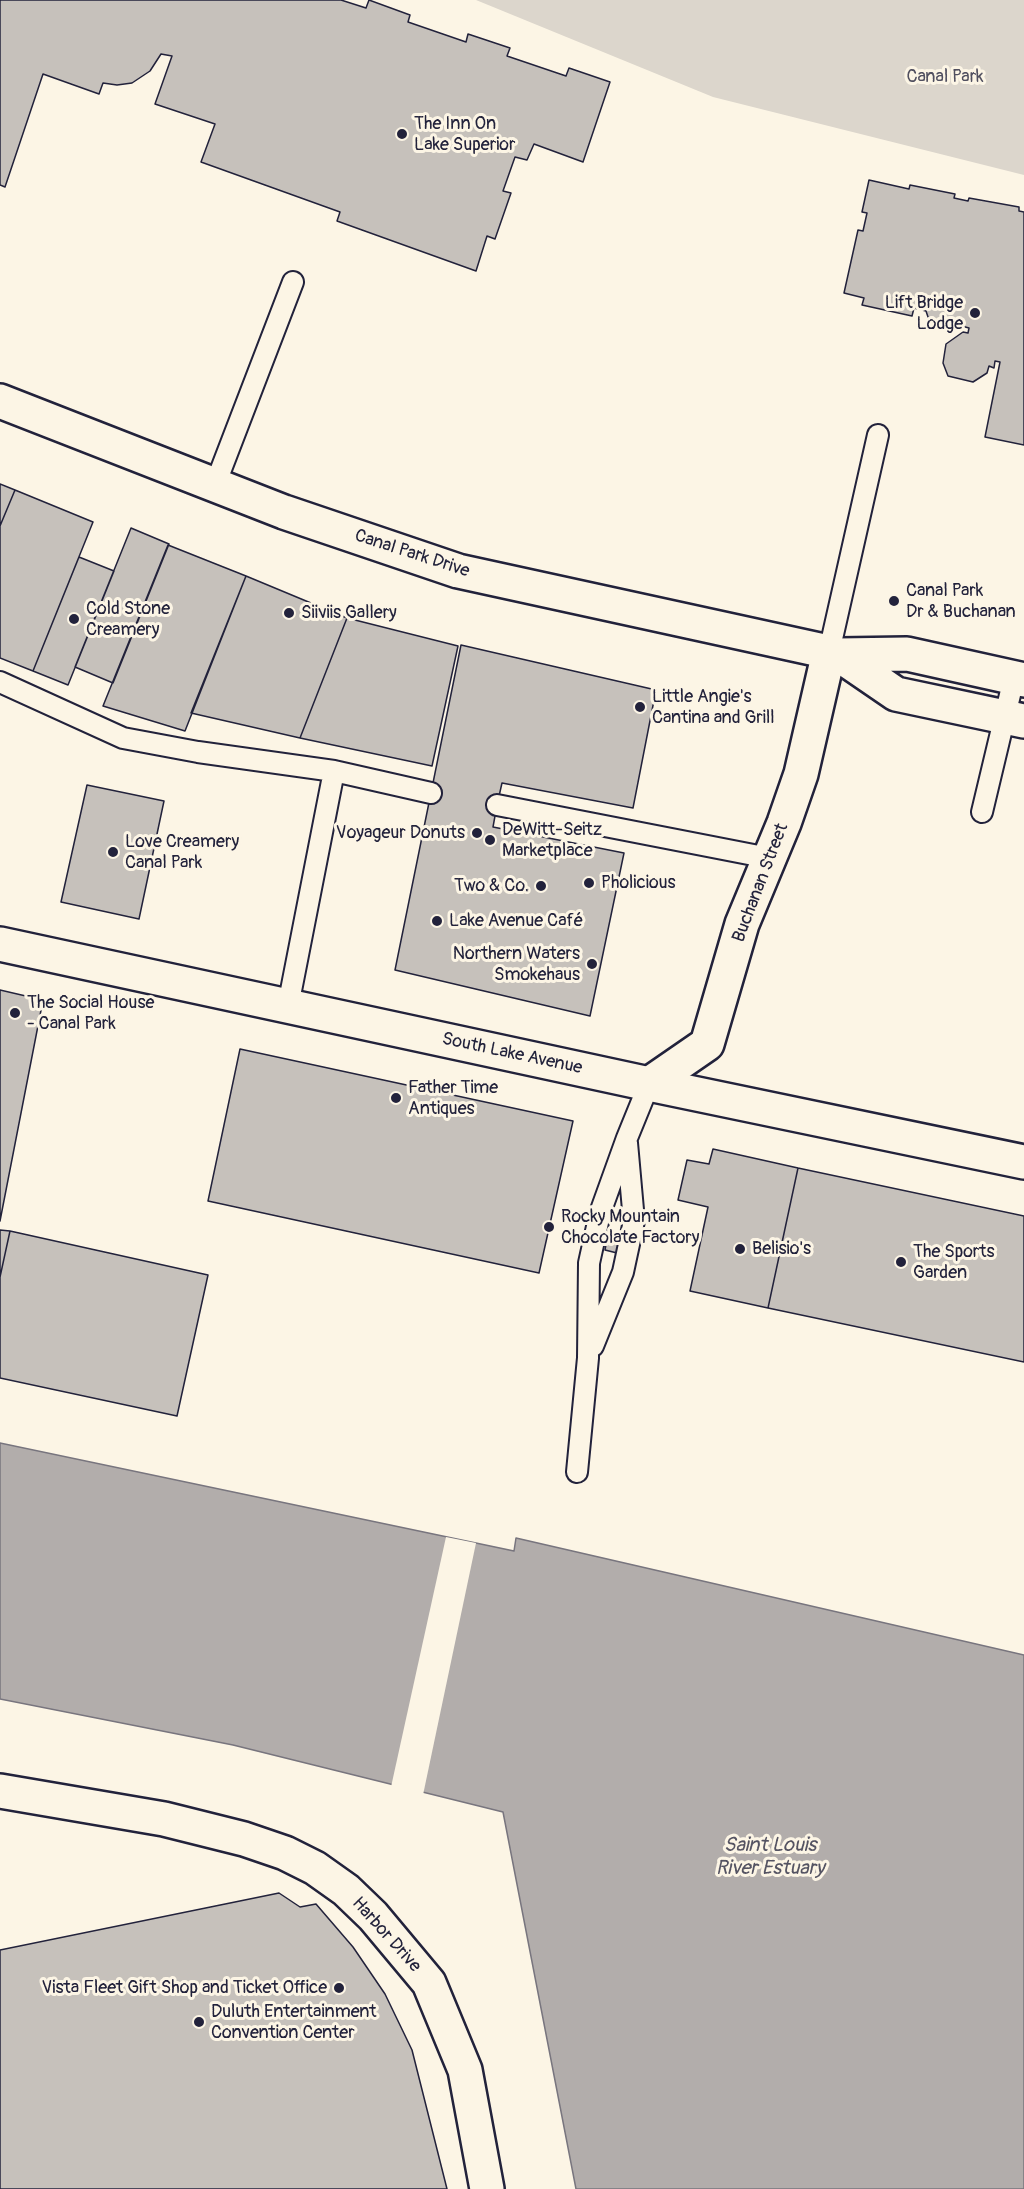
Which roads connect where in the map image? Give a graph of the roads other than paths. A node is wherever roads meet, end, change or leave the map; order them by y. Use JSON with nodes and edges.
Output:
{"nodes":[{"id":1,"x":293,"y":282,"type":"dead end"},
{"id":2,"x":0,"y":401,"type":"edge"},
{"id":3,"x":878,"y":435,"type":"dead end"},
{"id":4,"x":215,"y":485,"type":"junction"},
{"id":5,"x":834,"y":654,"type":"junction"},
{"id":6,"x":1019,"y":679,"type":"edge"},
{"id":7,"x":0,"y":682,"type":"edge"},
{"id":8,"x":1014,"y":719,"type":"edge"},
{"id":9,"x":334,"y":771,"type":"junction"},
{"id":10,"x":431,"y":793,"type":"dead end"},
{"id":11,"x":498,"y":806,"type":"dead end"},
{"id":12,"x":982,"y":812,"type":"dead end"},
{"id":13,"x":770,"y":858,"type":"junction"},
{"id":14,"x":0,"y":944,"type":"edge"},
{"id":15,"x":288,"y":1006,"type":"junction"},
{"id":16,"x":649,"y":1084,"type":"junction"},
{"id":17,"x":627,"y":1138,"type":"junction"},
{"id":18,"x":1024,"y":1162,"type":"edge"},
{"id":19,"x":588,"y":1358,"type":"junction"},
{"id":20,"x":577,"y":1472,"type":"dead end"},
{"id":21,"x":0,"y":1791,"type":"edge"},
{"id":22,"x":486,"y":2189,"type":"edge"}],
"edges":[{"from":1,"to":4,"type":"lane"},
{"from":2,"to":4,"type":"street","name":"Canal Park Drive"},
{"from":3,"to":5,"type":"lane"},
{"from":4,"to":5,"type":"street","name":"Canal Park Drive"},
{"from":5,"to":6,"type":"street","name":"Canal Park Drive"},
{"from":5,"to":8,"type":"street","name":"Canal Park Drive"},
{"from":5,"to":13,"type":"street","name":"Buchanan Street"},
{"from":6,"to":8,"type":"lane"},
{"from":7,"to":9,"type":"lane"},
{"from":8,"to":12,"type":"lane"},
{"from":9,"to":10,"type":"lane"},
{"from":9,"to":15,"type":"lane"},
{"from":11,"to":13,"type":"lane"},
{"from":13,"to":16,"type":"street","name":"Buchanan Street"},
{"from":14,"to":15,"type":"street","name":"South Lake Avenue"},
{"from":15,"to":16,"type":"street","name":"South Lake Avenue"},
{"from":16,"to":17,"type":"lane"},
{"from":16,"to":18,"type":"street","name":"South Lake Avenue"},
{"from":17,"to":19,"type":"lane"},
{"from":17,"to":19,"type":"lane"},
{"from":19,"to":20,"type":"lane"},
{"from":21,"to":22,"type":"street","name":"Harbor Drive"}]}
